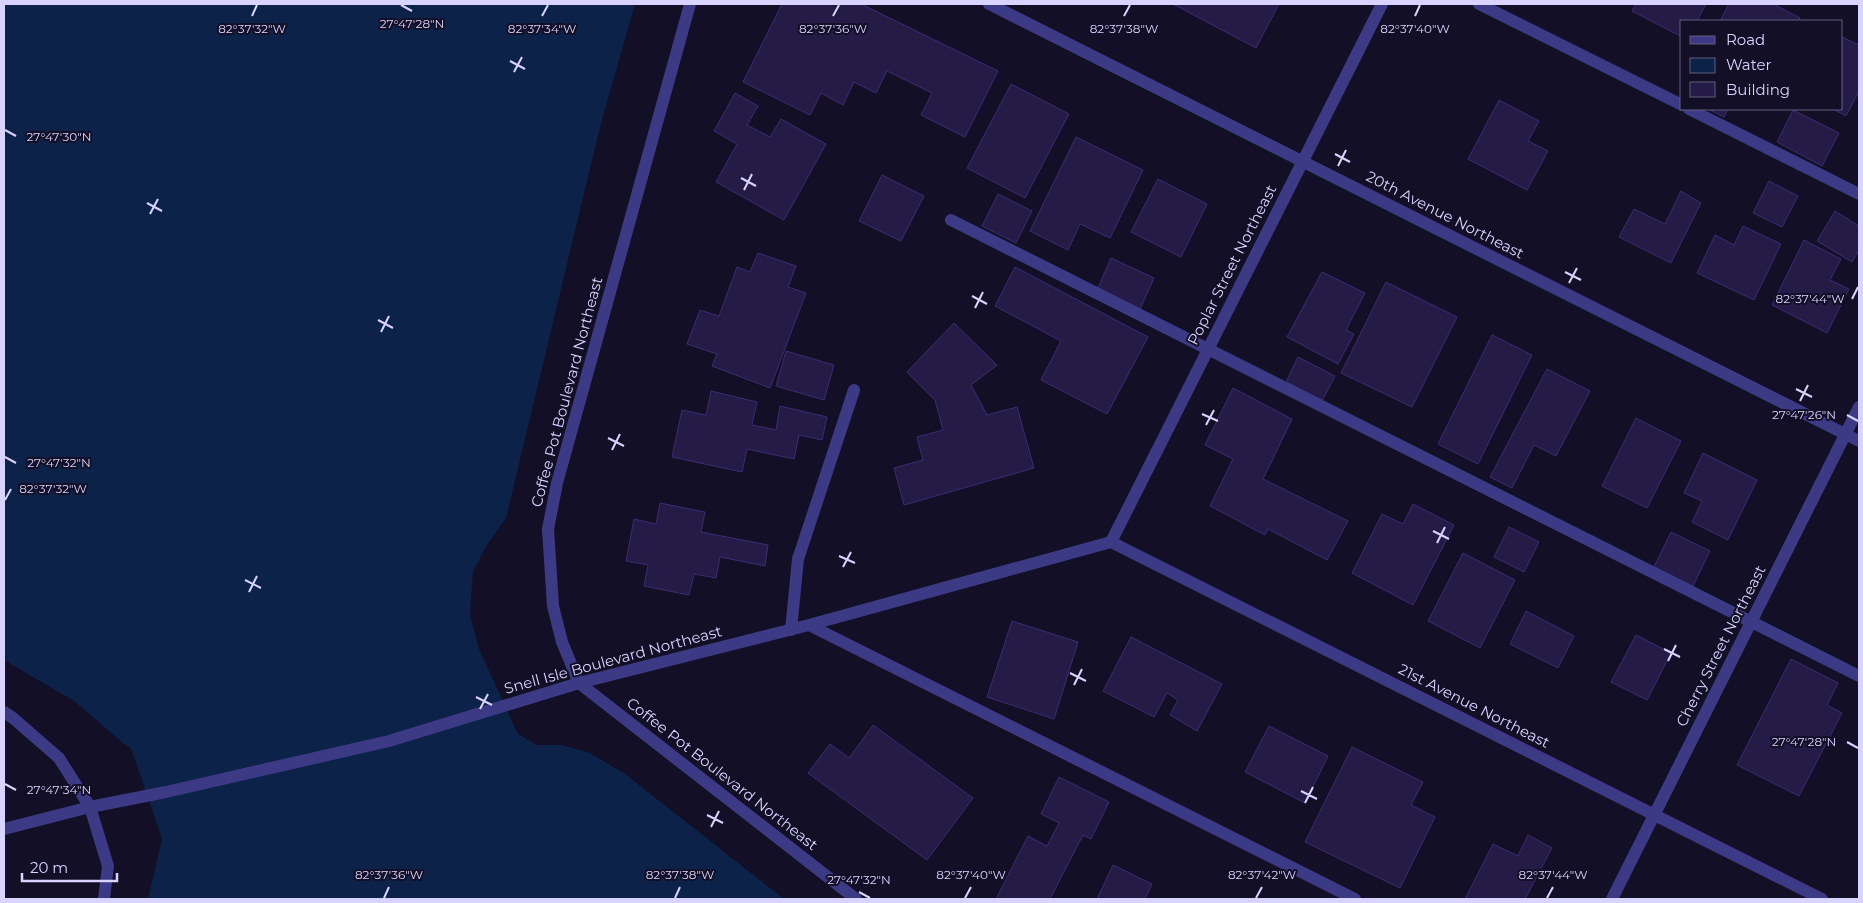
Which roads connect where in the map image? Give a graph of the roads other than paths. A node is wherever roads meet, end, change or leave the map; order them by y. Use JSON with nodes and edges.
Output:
{"nodes":[{"id":1,"x":690,"y":4,"type":"edge"},
{"id":2,"x":989,"y":4,"type":"edge"},
{"id":3,"x":1382,"y":4,"type":"edge"},
{"id":4,"x":1479,"y":4,"type":"edge"},
{"id":5,"x":1680,"y":104,"type":"edge"},
{"id":6,"x":1691,"y":110,"type":"edge"},
{"id":7,"x":1302,"y":161,"type":"junction"},
{"id":8,"x":1859,"y":194,"type":"edge"},
{"id":9,"x":951,"y":220,"type":"dead end"},
{"id":10,"x":1208,"y":349,"type":"junction"},
{"id":11,"x":854,"y":390,"type":"dead end"},
{"id":12,"x":1859,"y":407,"type":"edge"},
{"id":13,"x":1846,"y":434,"type":"junction"},
{"id":14,"x":1859,"y":441,"type":"edge"},
{"id":15,"x":1111,"y":542,"type":"junction"},
{"id":16,"x":1751,"y":622,"type":"junction"},
{"id":17,"x":809,"y":625,"type":"junction"},
{"id":18,"x":791,"y":630,"type":"junction"},
{"id":19,"x":1859,"y":676,"type":"edge"},
{"id":20,"x":579,"y":683,"type":"junction"},
{"id":21,"x":4,"y":712,"type":"edge"},
{"id":22,"x":90,"y":806,"type":"junction"},
{"id":23,"x":1654,"y":815,"type":"junction"},
{"id":24,"x":4,"y":829,"type":"edge"},
{"id":25,"x":104,"y":899,"type":"edge"},
{"id":26,"x":856,"y":899,"type":"edge"},
{"id":27,"x":1355,"y":899,"type":"edge"},
{"id":28,"x":1612,"y":899,"type":"edge"},
{"id":29,"x":1822,"y":899,"type":"edge"}],
"edges":[{"from":1,"to":20,"type":"street","name":"Coffee Pot Boulevard Northeast"},
{"from":2,"to":7,"type":"street","name":"20th Avenue Northeast"},
{"from":3,"to":7,"type":"street","name":"Poplar Street Northeast"},
{"from":4,"to":5,"type":"street"},
{"from":6,"to":8,"type":"street"},
{"from":7,"to":10,"type":"street","name":"Poplar Street Northeast"},
{"from":7,"to":13,"type":"street","name":"20th Avenue Northeast"},
{"from":9,"to":10,"type":"street"},
{"from":10,"to":15,"type":"street","name":"Poplar Street Northeast"},
{"from":10,"to":16,"type":"street"},
{"from":11,"to":18,"type":"street"},
{"from":12,"to":13,"type":"street","name":"Cherry Street Northeast"},
{"from":13,"to":14,"type":"street","name":"20th Avenue Northeast"},
{"from":13,"to":16,"type":"street","name":"Cherry Street Northeast"},
{"from":15,"to":17,"type":"street","name":"Snell Isle Boulevard Northeast"},
{"from":15,"to":23,"type":"street","name":"21st Avenue Northeast"},
{"from":16,"to":19,"type":"street"},
{"from":16,"to":23,"type":"street","name":"Cherry Street Northeast"},
{"from":17,"to":18,"type":"street","name":"Snell Isle Boulevard Northeast"},
{"from":17,"to":27,"type":"street"},
{"from":18,"to":20,"type":"street","name":"Snell Isle Boulevard Northeast"},
{"from":20,"to":22,"type":"street","name":"Snell Isle Boulevard Northeast"},
{"from":20,"to":26,"type":"street","name":"Coffee Pot Boulevard Northeast"},
{"from":21,"to":22,"type":"street"},
{"from":22,"to":24,"type":"street","name":"Snell Isle Boulevard Northeast"},
{"from":22,"to":25,"type":"street"},
{"from":23,"to":28,"type":"street","name":"Cherry Street Northeast"},
{"from":23,"to":29,"type":"street","name":"21st Avenue Northeast"}]}
